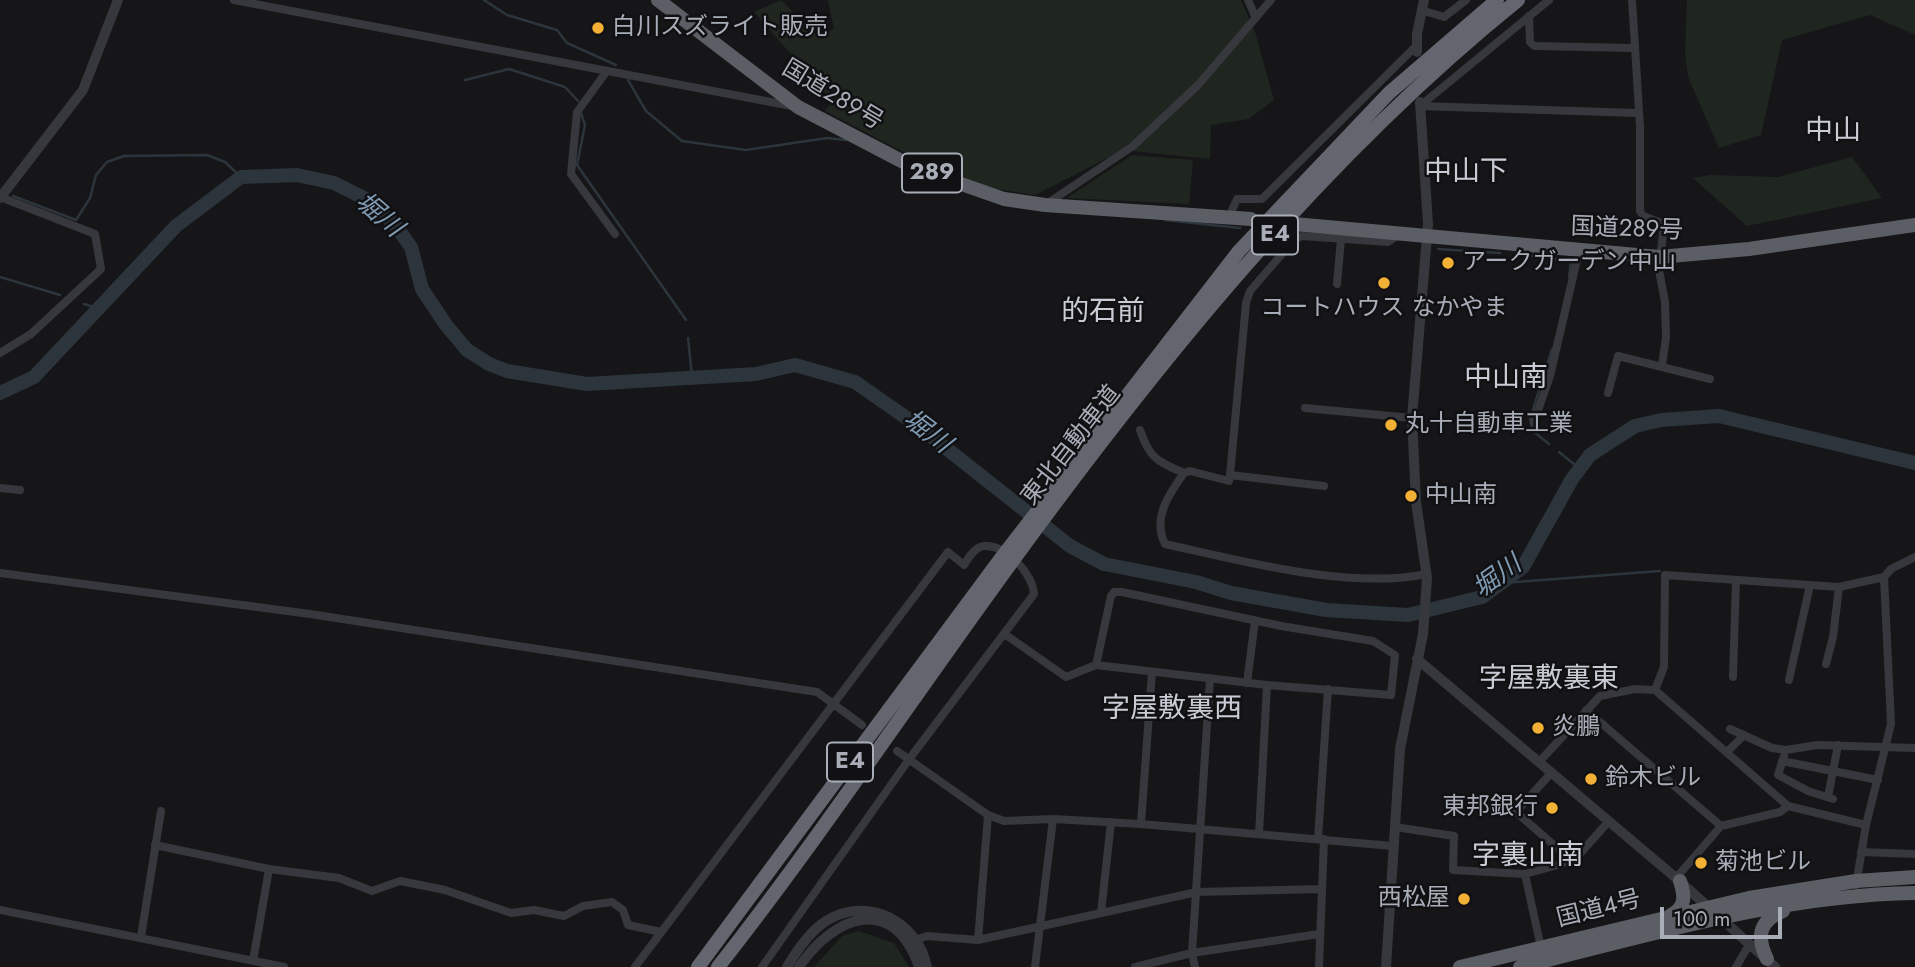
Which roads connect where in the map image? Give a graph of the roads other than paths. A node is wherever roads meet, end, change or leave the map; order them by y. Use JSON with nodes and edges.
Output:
{"nodes":[{"id":1,"x":117,"y":0,"type":"edge"},
{"id":2,"x":234,"y":0,"type":"edge"},
{"id":3,"x":658,"y":0,"type":"edge"},
{"id":4,"x":1248,"y":0,"type":"edge"},
{"id":5,"x":1271,"y":0,"type":"edge"},
{"id":6,"x":1465,"y":0,"type":"edge"},
{"id":7,"x":1497,"y":0,"type":"edge"},
{"id":8,"x":1518,"y":0,"type":"edge"},
{"id":9,"x":1549,"y":0,"type":"edge"},
{"id":10,"x":1632,"y":0,"type":"edge"},
{"id":11,"x":1422,"y":5,"type":"edge"},
{"id":12,"x":1255,"y":16,"type":"junction"},
{"id":13,"x":1529,"y":16,"type":"junction"},
{"id":14,"x":1633,"y":48,"type":"junction"},
{"id":15,"x":1416,"y":49,"type":"joint"},
{"id":16,"x":607,"y":71,"type":"junction"},
{"id":17,"x":1420,"y":104,"type":"junction"},
{"id":18,"x":798,"y":107,"type":"junction"},
{"id":19,"x":1637,"y":113,"type":"junction"},
{"id":20,"x":0,"y":197,"type":"edge"},
{"id":21,"x":1045,"y":205,"type":"junction"},
{"id":22,"x":1229,"y":217,"type":"junction"},
{"id":23,"x":1251,"y":219,"type":"dead end"},
{"id":24,"x":1294,"y":225,"type":"dead end"},
{"id":25,"x":1915,"y":225,"type":"edge"},
{"id":26,"x":615,"y":234,"type":"dead end"},
{"id":27,"x":1398,"y":235,"type":"junction"},
{"id":28,"x":1427,"y":237,"type":"junction"},
{"id":29,"x":1342,"y":239,"type":"junction"},
{"id":30,"x":1579,"y":251,"type":"junction"},
{"id":31,"x":1659,"y":257,"type":"junction"},
{"id":32,"x":1337,"y":284,"type":"dead end"},
{"id":33,"x":0,"y":353,"type":"edge"},
{"id":34,"x":1662,"y":365,"type":"junction"},
{"id":35,"x":1710,"y":379,"type":"dead end"},
{"id":36,"x":1608,"y":393,"type":"dead end"},
{"id":37,"x":1305,"y":408,"type":"dead end"},
{"id":38,"x":1412,"y":418,"type":"junction"},
{"id":39,"x":1534,"y":422,"type":"dead end"},
{"id":40,"x":1140,"y":430,"type":"dead end"},
{"id":41,"x":1184,"y":473,"type":"junction"},
{"id":42,"x":1230,"y":475,"type":"junction"},
{"id":43,"x":1324,"y":486,"type":"dead end"},
{"id":44,"x":0,"y":488,"type":"edge"},
{"id":45,"x":20,"y":490,"type":"dead end"},
{"id":46,"x":1056,"y":494,"type":"junction"},
{"id":47,"x":1915,"y":557,"type":"edge"},
{"id":48,"x":1007,"y":560,"type":"junction"},
{"id":49,"x":0,"y":573,"type":"edge"},
{"id":50,"x":1427,"y":576,"type":"junction"},
{"id":51,"x":1884,"y":577,"type":"junction"},
{"id":52,"x":1736,"y":580,"type":"junction"},
{"id":53,"x":1810,"y":585,"type":"junction"},
{"id":54,"x":1839,"y":587,"type":"junction"},
{"id":55,"x":1255,"y":620,"type":"junction"},
{"id":56,"x":1006,"y":635,"type":"junction"},
{"id":57,"x":1417,"y":659,"type":"junction"},
{"id":58,"x":1826,"y":664,"type":"dead end"},
{"id":59,"x":1096,"y":665,"type":"junction"},
{"id":60,"x":1152,"y":672,"type":"junction"},
{"id":61,"x":1733,"y":677,"type":"dead end"},
{"id":62,"x":1210,"y":679,"type":"junction"},
{"id":63,"x":1789,"y":680,"type":"dead end"},
{"id":64,"x":1247,"y":683,"type":"junction"},
{"id":65,"x":1267,"y":685,"type":"junction"},
{"id":66,"x":1328,"y":689,"type":"junction"},
{"id":67,"x":1655,"y":690,"type":"junction"},
{"id":68,"x":834,"y":704,"type":"junction"},
{"id":69,"x":1586,"y":710,"type":"junction"},
{"id":70,"x":862,"y":725,"type":"dead end"},
{"id":71,"x":1730,"y":729,"type":"dead end"},
{"id":72,"x":1744,"y":735,"type":"junction"},
{"id":73,"x":1838,"y":745,"type":"junction"},
{"id":74,"x":1887,"y":746,"type":"junction"},
{"id":75,"x":1915,"y":748,"type":"edge"},
{"id":76,"x":1786,"y":750,"type":"junction"},
{"id":77,"x":897,"y":751,"type":"dead end"},
{"id":78,"x":1727,"y":752,"type":"junction"},
{"id":79,"x":910,"y":758,"type":"junction"},
{"id":80,"x":1540,"y":761,"type":"junction"},
{"id":81,"x":1782,"y":761,"type":"junction"},
{"id":82,"x":1833,"y":771,"type":"junction"},
{"id":83,"x":1552,"y":772,"type":"junction"},
{"id":84,"x":1878,"y":780,"type":"junction"},
{"id":85,"x":1788,"y":806,"type":"junction"},
{"id":86,"x":161,"y":811,"type":"dead end"},
{"id":87,"x":988,"y":815,"type":"junction"},
{"id":88,"x":1054,"y":819,"type":"junction"},
{"id":89,"x":1609,"y":821,"type":"junction"},
{"id":90,"x":1111,"y":822,"type":"junction"},
{"id":91,"x":1141,"y":824,"type":"junction"},
{"id":92,"x":1866,"y":825,"type":"junction"},
{"id":93,"x":1721,"y":826,"type":"junction"},
{"id":94,"x":1395,"y":827,"type":"junction"},
{"id":95,"x":1200,"y":829,"type":"junction"},
{"id":96,"x":1259,"y":834,"type":"junction"},
{"id":97,"x":1321,"y":839,"type":"junction"},
{"id":98,"x":155,"y":845,"type":"junction"},
{"id":99,"x":1393,"y":846,"type":"junction"},
{"id":100,"x":1861,"y":852,"type":"junction"},
{"id":101,"x":1915,"y":854,"type":"edge"},
{"id":102,"x":1571,"y":860,"type":"junction"},
{"id":103,"x":269,"y":869,"type":"junction"},
{"id":104,"x":1525,"y":874,"type":"junction"},
{"id":105,"x":1915,"y":877,"type":"edge"},
{"id":106,"x":1678,"y":879,"type":"junction"},
{"id":107,"x":1320,"y":889,"type":"junction"},
{"id":108,"x":1851,"y":891,"type":"junction"},
{"id":109,"x":1197,"y":892,"type":"junction"},
{"id":110,"x":1915,"y":893,"type":"edge"},
{"id":111,"x":1708,"y":907,"type":"junction"},
{"id":112,"x":0,"y":910,"type":"edge"},
{"id":113,"x":1101,"y":913,"type":"junction"},
{"id":114,"x":1667,"y":917,"type":"junction"},
{"id":115,"x":1720,"y":918,"type":"junction"},
{"id":116,"x":1041,"y":926,"type":"junction"},
{"id":117,"x":661,"y":932,"type":"junction"},
{"id":118,"x":1319,"y":934,"type":"junction"},
{"id":119,"x":141,"y":937,"type":"junction"},
{"id":120,"x":918,"y":939,"type":"junction"},
{"id":121,"x":978,"y":940,"type":"junction"},
{"id":122,"x":1749,"y":945,"type":"junction"},
{"id":123,"x":1541,"y":948,"type":"junction"},
{"id":124,"x":1192,"y":953,"type":"junction"},
{"id":125,"x":253,"y":961,"type":"junction"},
{"id":126,"x":1771,"y":963,"type":"edge"},
{"id":127,"x":284,"y":967,"type":"edge"},
{"id":128,"x":635,"y":967,"type":"edge"},
{"id":129,"x":698,"y":967,"type":"edge"},
{"id":130,"x":718,"y":967,"type":"edge"},
{"id":131,"x":762,"y":967,"type":"edge"},
{"id":132,"x":787,"y":967,"type":"edge"},
{"id":133,"x":799,"y":967,"type":"edge"},
{"id":134,"x":919,"y":967,"type":"edge"},
{"id":135,"x":927,"y":967,"type":"edge"},
{"id":136,"x":1035,"y":967,"type":"edge"},
{"id":137,"x":1135,"y":967,"type":"edge"},
{"id":138,"x":1195,"y":967,"type":"edge"},
{"id":139,"x":1319,"y":967,"type":"edge"},
{"id":140,"x":1386,"y":967,"type":"edge"},
{"id":141,"x":1460,"y":967,"type":"edge"},
{"id":142,"x":1520,"y":967,"type":"edge"},
{"id":143,"x":1735,"y":967,"type":"edge"}],
"edges":[{"from":1,"to":20,"type":"street"},
{"from":2,"to":16,"type":"street"},
{"from":3,"to":18,"type":"highway","name":"国道289号","number":"289"},
{"from":4,"to":12,"type":"street"},
{"from":5,"to":12,"type":"street"},
{"from":6,"to":11,"type":"street"},
{"from":7,"to":46,"type":"highway","name":"東北自動車道","number":"E4"},
{"from":8,"to":46,"type":"highway","name":"東北自動車道","number":"E4"},
{"from":9,"to":13,"type":"street"},
{"from":10,"to":14,"type":"street"},
{"from":11,"to":15,"type":"street"},
{"from":12,"to":21,"type":"street"},
{"from":13,"to":14,"type":"street"},
{"from":13,"to":17,"type":"street"},
{"from":14,"to":19,"type":"street"},
{"from":15,"to":22,"type":"street"},
{"from":16,"to":18,"type":"street"},
{"from":16,"to":26,"type":"street"},
{"from":17,"to":19,"type":"street"},
{"from":17,"to":28,"type":"street"},
{"from":18,"to":21,"type":"highway","name":"国道289号","number":"289"},
{"from":19,"to":31,"type":"street"},
{"from":20,"to":33,"type":"street"},
{"from":21,"to":22,"type":"highway","name":"国道289号","number":"289"},
{"from":22,"to":23,"type":"highway","name":"国道289号","number":"289"},
{"from":24,"to":27,"type":"highway","name":"国道289号"},
{"from":25,"to":31,"type":"highway","name":"国道289号"},
{"from":27,"to":28,"type":"highway","name":"国道289号"},
{"from":27,"to":29,"type":"street"},
{"from":28,"to":30,"type":"highway","name":"国道289号"},
{"from":28,"to":38,"type":"street"},
{"from":29,"to":32,"type":"street"},
{"from":29,"to":42,"type":"street"},
{"from":30,"to":31,"type":"highway","name":"国道289号"},
{"from":30,"to":39,"type":"street"},
{"from":31,"to":34,"type":"street"},
{"from":34,"to":35,"type":"street"},
{"from":34,"to":36,"type":"street"},
{"from":37,"to":38,"type":"street"},
{"from":38,"to":50,"type":"street"},
{"from":40,"to":41,"type":"street"},
{"from":41,"to":42,"type":"street"},
{"from":41,"to":50,"type":"street"},
{"from":42,"to":43,"type":"street"},
{"from":44,"to":45,"type":"street"},
{"from":46,"to":48,"type":"highway","name":"東北自動車道","number":"E4"},
{"from":47,"to":51,"type":"street"},
{"from":48,"to":129,"type":"highway","name":"東北自動車道","number":"E4"},
{"from":48,"to":130,"type":"highway","name":"東北自動車道","number":"E4"},
{"from":49,"to":68,"type":"street"},
{"from":50,"to":57,"type":"street"},
{"from":51,"to":54,"type":"street"},
{"from":51,"to":74,"type":"street"},
{"from":52,"to":53,"type":"street"},
{"from":52,"to":61,"type":"street"},
{"from":52,"to":67,"type":"street"},
{"from":53,"to":54,"type":"street"},
{"from":53,"to":63,"type":"street"},
{"from":54,"to":58,"type":"street"},
{"from":55,"to":59,"type":"street"},
{"from":55,"to":64,"type":"street"},
{"from":55,"to":66,"type":"street"},
{"from":56,"to":59,"type":"street"},
{"from":56,"to":68,"type":"street"},
{"from":56,"to":79,"type":"street"},
{"from":57,"to":80,"type":"street"},
{"from":57,"to":94,"type":"street"},
{"from":59,"to":60,"type":"street"},
{"from":60,"to":62,"type":"street"},
{"from":60,"to":91,"type":"street"},
{"from":62,"to":64,"type":"street"},
{"from":62,"to":95,"type":"street"},
{"from":64,"to":65,"type":"street"},
{"from":65,"to":66,"type":"street"},
{"from":65,"to":96,"type":"street"},
{"from":66,"to":97,"type":"street"},
{"from":67,"to":69,"type":"street"},
{"from":67,"to":78,"type":"street"},
{"from":68,"to":70,"type":"street"},
{"from":68,"to":117,"type":"street"},
{"from":69,"to":80,"type":"street"},
{"from":69,"to":93,"type":"street"},
{"from":71,"to":72,"type":"street"},
{"from":72,"to":76,"type":"street"},
{"from":72,"to":78,"type":"street"},
{"from":73,"to":74,"type":"street"},
{"from":73,"to":76,"type":"street"},
{"from":73,"to":82,"type":"street"},
{"from":74,"to":75,"type":"street"},
{"from":74,"to":84,"type":"street"},
{"from":76,"to":81,"type":"street"},
{"from":77,"to":79,"type":"street"},
{"from":78,"to":85,"type":"street"},
{"from":79,"to":87,"type":"street"},
{"from":79,"to":131,"type":"street"},
{"from":80,"to":83,"type":"street"},
{"from":81,"to":82,"type":"street"},
{"from":81,"to":82,"type":"street"},
{"from":82,"to":84,"type":"street"},
{"from":83,"to":89,"type":"street"},
{"from":83,"to":102,"type":"street"},
{"from":84,"to":92,"type":"street"},
{"from":85,"to":92,"type":"street"},
{"from":85,"to":93,"type":"street"},
{"from":86,"to":98,"type":"street"},
{"from":87,"to":88,"type":"street"},
{"from":87,"to":121,"type":"street"},
{"from":88,"to":90,"type":"street"},
{"from":88,"to":116,"type":"street"},
{"from":89,"to":102,"type":"street"},
{"from":89,"to":106,"type":"street"},
{"from":90,"to":91,"type":"street"},
{"from":90,"to":113,"type":"street"},
{"from":91,"to":95,"type":"street"},
{"from":92,"to":100,"type":"street"},
{"from":93,"to":106,"type":"street"},
{"from":94,"to":99,"type":"street"},
{"from":94,"to":104,"type":"street"},
{"from":95,"to":96,"type":"street"},
{"from":95,"to":109,"type":"street"},
{"from":96,"to":97,"type":"street"},
{"from":97,"to":99,"type":"street"},
{"from":97,"to":107,"type":"street"},
{"from":98,"to":103,"type":"street"},
{"from":98,"to":119,"type":"street"},
{"from":99,"to":140,"type":"street"},
{"from":100,"to":101,"type":"street"},
{"from":100,"to":108,"type":"street"},
{"from":102,"to":104,"type":"street"},
{"from":103,"to":117,"type":"street"},
{"from":103,"to":125,"type":"street"},
{"from":104,"to":123,"type":"street"},
{"from":105,"to":108,"type":"highway","name":"国道4号"},
{"from":106,"to":111,"type":"street"},
{"from":106,"to":114,"type":"highway"},
{"from":107,"to":109,"type":"street"},
{"from":107,"to":118,"type":"street"},
{"from":108,"to":110,"type":"highway","name":"国道4号"},
{"from":108,"to":111,"type":"highway","name":"国道4号"},
{"from":108,"to":115,"type":"highway","name":"国道4号"},
{"from":108,"to":126,"type":"highway"},
{"from":109,"to":113,"type":"street"},
{"from":109,"to":124,"type":"street"},
{"from":111,"to":114,"type":"highway","name":"国道4号"},
{"from":111,"to":115,"type":"street"},
{"from":112,"to":119,"type":"street"},
{"from":113,"to":116,"type":"street"},
{"from":114,"to":123,"type":"highway","name":"国道4号"},
{"from":115,"to":122,"type":"street"},
{"from":115,"to":142,"type":"highway","name":"国道4号"},
{"from":116,"to":121,"type":"street"},
{"from":116,"to":136,"type":"street"},
{"from":117,"to":128,"type":"street"},
{"from":118,"to":124,"type":"street"},
{"from":118,"to":139,"type":"street"},
{"from":119,"to":125,"type":"street"},
{"from":120,"to":121,"type":"street"},
{"from":120,"to":132,"type":"street"},
{"from":120,"to":135,"type":"street"},
{"from":122,"to":126,"type":"street"},
{"from":122,"to":143,"type":"street"},
{"from":123,"to":141,"type":"highway","name":"国道4号"},
{"from":124,"to":137,"type":"street"},
{"from":124,"to":138,"type":"street"},
{"from":125,"to":127,"type":"street"},
{"from":133,"to":134,"type":"street"}]}
